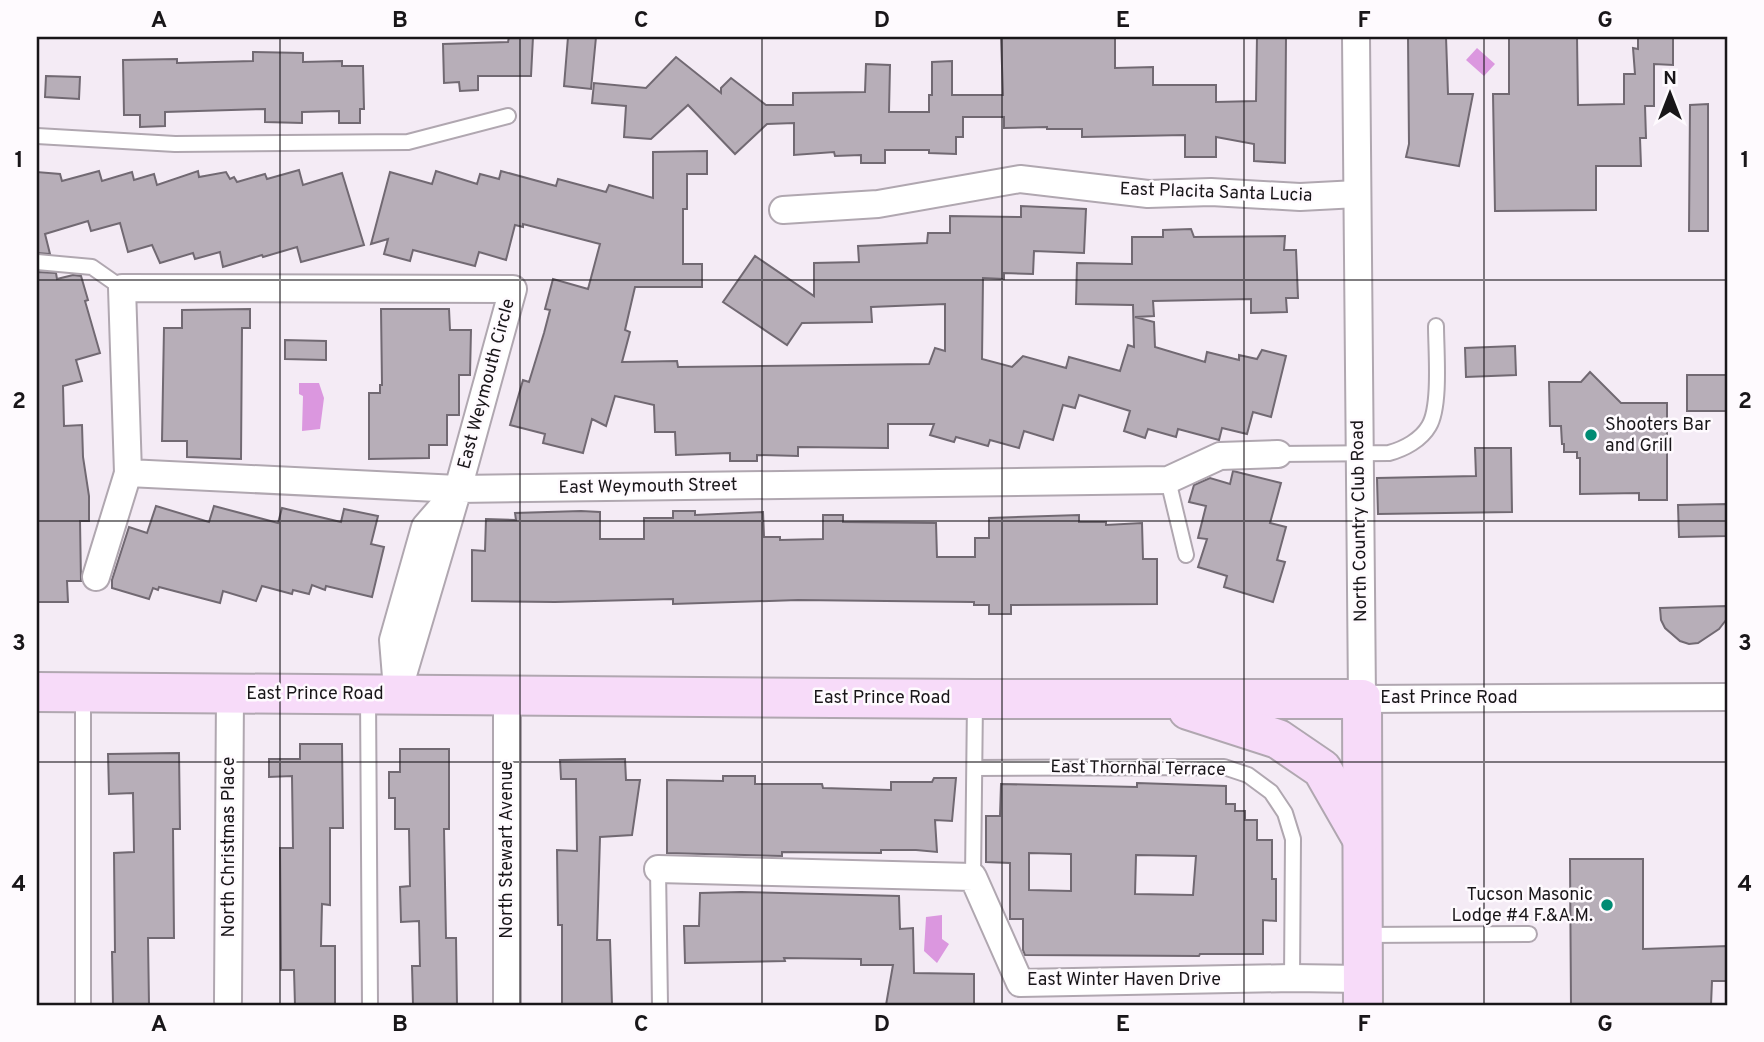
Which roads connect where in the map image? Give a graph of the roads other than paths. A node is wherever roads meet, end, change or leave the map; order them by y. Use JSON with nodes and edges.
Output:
{"nodes":[{"id":1,"x":1356,"y":37,"type":"edge"},
{"id":2,"x":508,"y":116,"type":"dead end"},
{"id":3,"x":37,"y":136,"type":"edge"},
{"id":4,"x":1357,"y":194,"type":"junction"},
{"id":5,"x":783,"y":210,"type":"dead end"},
{"id":6,"x":37,"y":262,"type":"edge"},
{"id":7,"x":122,"y":288,"type":"junction"},
{"id":8,"x":1436,"y":326,"type":"dead end"},
{"id":9,"x":1360,"y":452,"type":"junction"},
{"id":10,"x":1278,"y":454,"type":"joint"},
{"id":11,"x":128,"y":473,"type":"junction"},
{"id":12,"x":1168,"y":480,"type":"junction"},
{"id":13,"x":458,"y":489,"type":"junction"},
{"id":14,"x":1186,"y":555,"type":"dead end"},
{"id":15,"x":96,"y":577,"type":"dead end"},
{"id":16,"x":37,"y":692,"type":"edge"},
{"id":17,"x":83,"y":692,"type":"junction"},
{"id":18,"x":230,"y":694,"type":"junction"},
{"id":19,"x":383,"y":695,"type":"junction"},
{"id":20,"x":507,"y":696,"type":"junction"},
{"id":21,"x":1727,"y":697,"type":"edge"},
{"id":22,"x":975,"y":699,"type":"junction"},
{"id":23,"x":1362,"y":699,"type":"junction"},
{"id":24,"x":1156,"y":700,"type":"junction"},
{"id":25,"x":975,"y":768,"type":"junction"},
{"id":26,"x":1363,"y":841,"type":"junction"},
{"id":27,"x":658,"y":869,"type":"joint"},
{"id":28,"x":973,"y":877,"type":"junction"},
{"id":29,"x":1529,"y":934,"type":"dead end"},
{"id":30,"x":1363,"y":935,"type":"junction"},
{"id":31,"x":1293,"y":978,"type":"junction"},
{"id":32,"x":1363,"y":992,"type":"edge"},
{"id":33,"x":1020,"y":994,"type":"edge"},
{"id":34,"x":228,"y":1001,"type":"dead end"},
{"id":35,"x":83,"y":1005,"type":"edge"},
{"id":36,"x":370,"y":1005,"type":"edge"},
{"id":37,"x":507,"y":1005,"type":"edge"},
{"id":38,"x":660,"y":1005,"type":"edge"}],
"edges":[{"from":1,"to":4,"type":"street","name":"North Country Club Road"},
{"from":2,"to":3,"type":"lane"},
{"from":4,"to":5,"type":"street","name":"East Placita Santa Lucia"},
{"from":4,"to":9,"type":"street","name":"North Country Club Road"},
{"from":6,"to":7,"type":"lane"},
{"from":7,"to":11,"type":"street"},
{"from":7,"to":13,"type":"street","name":"East Weymouth Circle"},
{"from":8,"to":9,"type":"lane","name":"East Weymouth Street"},
{"from":9,"to":10,"type":"lane","name":"East Weymouth Street"},
{"from":9,"to":23,"type":"street","name":"North Country Club Road"},
{"from":10,"to":12,"type":"street","name":"East Weymouth Street"},
{"from":11,"to":13,"type":"street","name":"East Weymouth Street"},
{"from":11,"to":15,"type":"street"},
{"from":12,"to":13,"type":"street","name":"East Weymouth Street"},
{"from":12,"to":14,"type":"lane"},
{"from":13,"to":19,"type":"street"},
{"from":16,"to":17,"type":"main road","name":"East Prince Road"},
{"from":17,"to":18,"type":"main road","name":"East Prince Road"},
{"from":17,"to":35,"type":"lane"},
{"from":18,"to":19,"type":"main road","name":"East Prince Road"},
{"from":18,"to":34,"type":"street","name":"North Christmas Place"},
{"from":19,"to":20,"type":"main road","name":"East Prince Road"},
{"from":19,"to":36,"type":"lane"},
{"from":20,"to":22,"type":"main road","name":"East Prince Road"},
{"from":20,"to":37,"type":"street","name":"North Stewart Avenue"},
{"from":21,"to":23,"type":"street","name":"East Prince Road"},
{"from":22,"to":24,"type":"main road","name":"East Prince Road"},
{"from":22,"to":25,"type":"lane"},
{"from":23,"to":24,"type":"main road","name":"East Prince Road"},
{"from":23,"to":26,"type":"main road","name":"North Country Club Road"},
{"from":24,"to":26,"type":"main road"},
{"from":25,"to":28,"type":"lane"},
{"from":25,"to":31,"type":"lane","name":"East Thornhal Terrace"},
{"from":26,"to":30,"type":"main road","name":"North Country Club Road"},
{"from":27,"to":28,"type":"street"},
{"from":27,"to":38,"type":"lane"},
{"from":28,"to":33,"type":"street","name":"East Winter Haven Drive"},
{"from":29,"to":30,"type":"lane"},
{"from":30,"to":32,"type":"main road","name":"North Country Club Road"},
{"from":31,"to":32,"type":"street","name":"East Winter Haven Drive"},
{"from":31,"to":33,"type":"street","name":"East Winter Haven Drive"}]}
